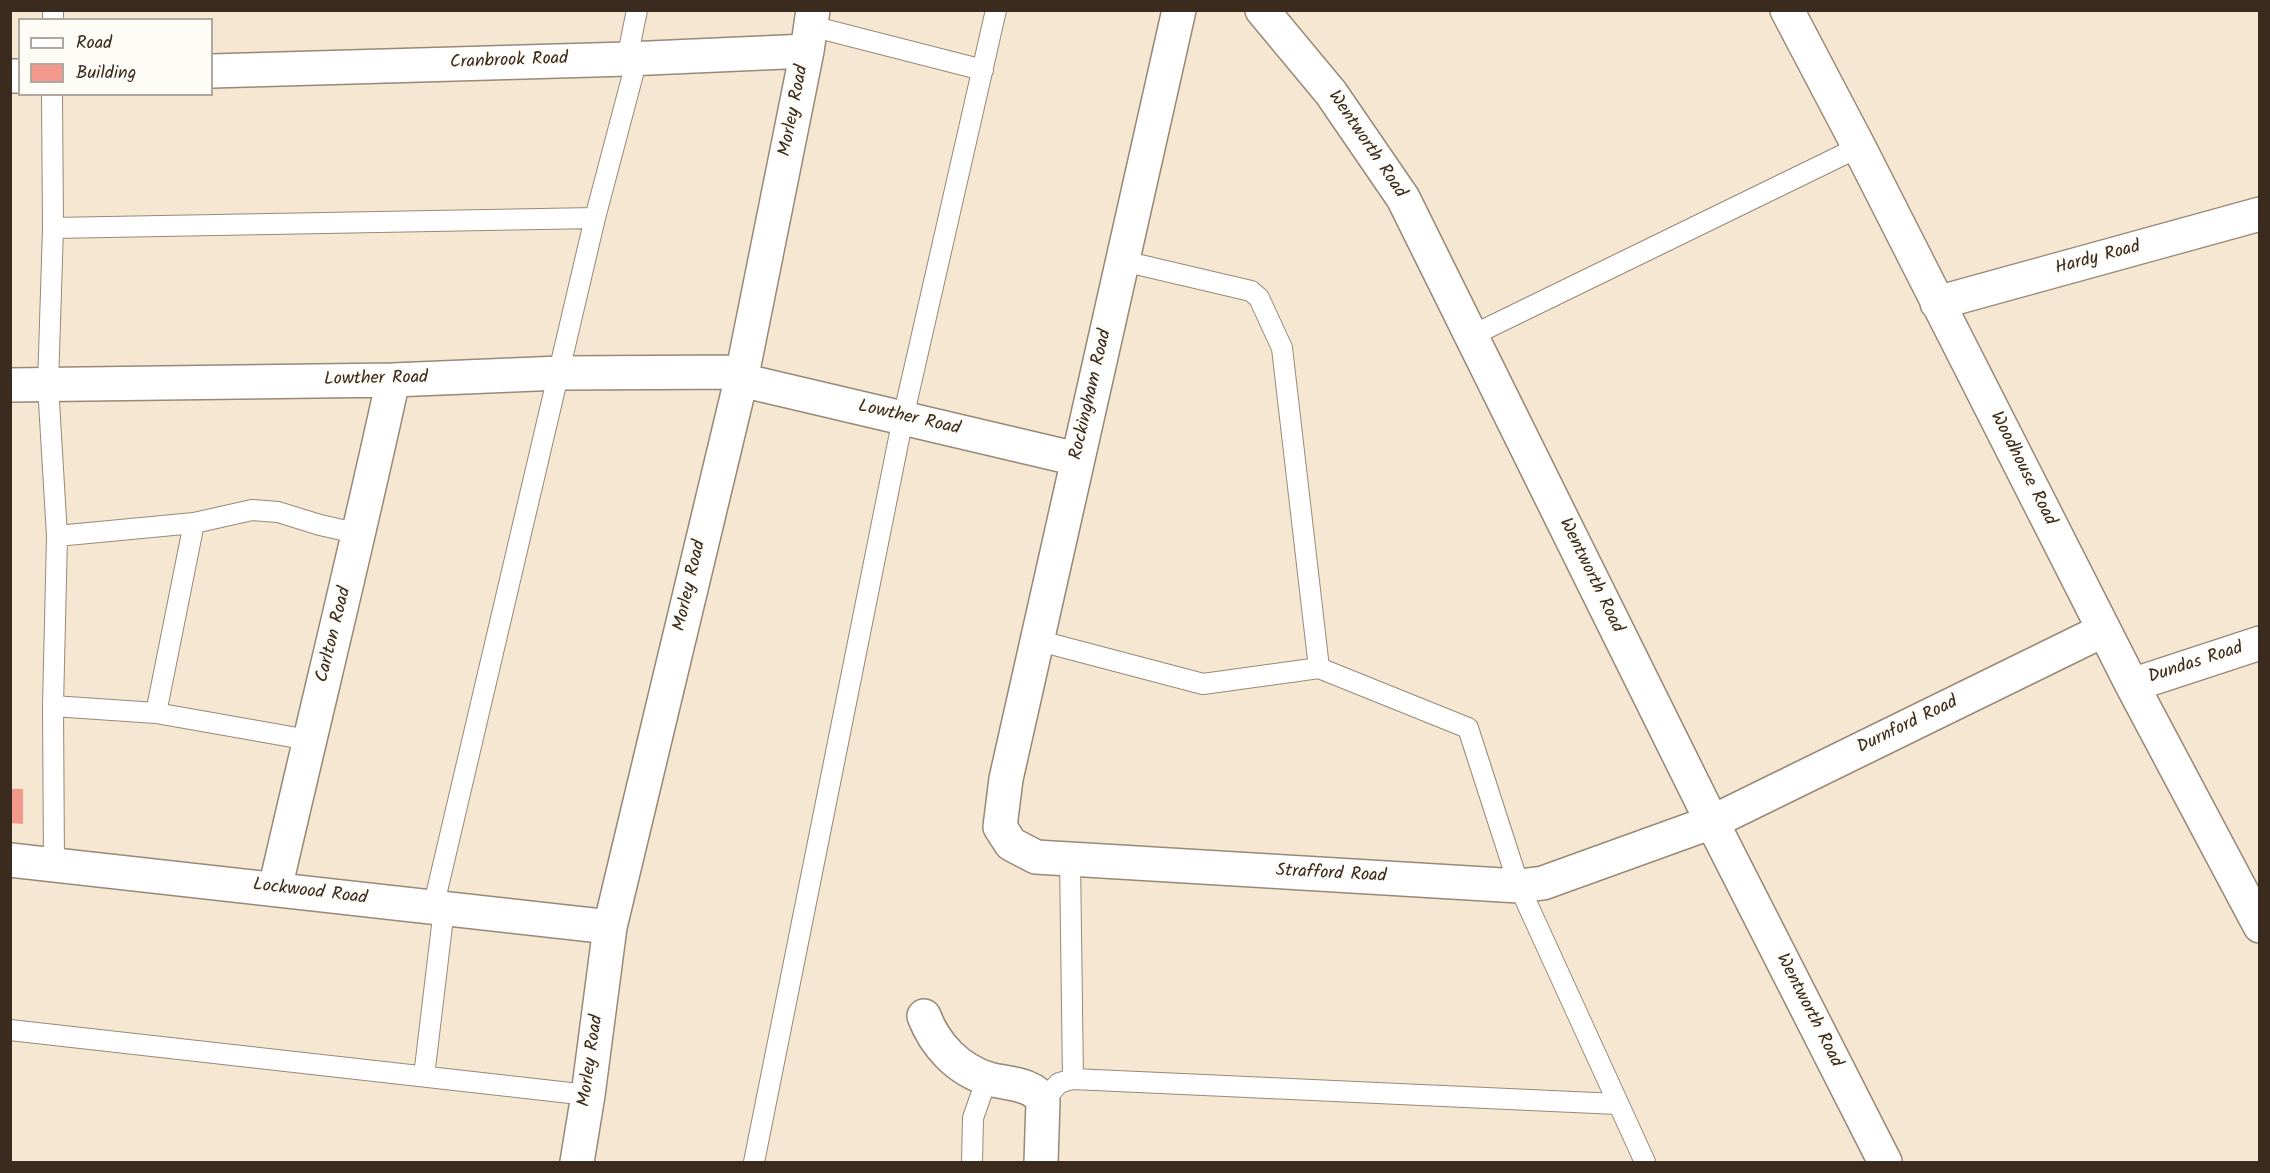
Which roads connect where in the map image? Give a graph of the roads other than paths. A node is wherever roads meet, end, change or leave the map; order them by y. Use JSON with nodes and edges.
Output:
{"nodes":[{"id":1,"x":636,"y":10,"type":"edge"},
{"id":2,"x":996,"y":10,"type":"edge"},
{"id":3,"x":1179,"y":10,"type":"edge"},
{"id":4,"x":1262,"y":10,"type":"edge"},
{"id":5,"x":1787,"y":10,"type":"edge"},
{"id":6,"x":810,"y":29,"type":"edge"},
{"id":7,"x":632,"y":59,"type":"junction"},
{"id":8,"x":213,"y":70,"type":"edge"},
{"id":9,"x":982,"y":70,"type":"junction"},
{"id":10,"x":52,"y":96,"type":"edge"},
{"id":11,"x":1859,"y":147,"type":"junction"},
{"id":12,"x":2259,"y":214,"type":"edge"},
{"id":13,"x":596,"y":218,"type":"junction"},
{"id":14,"x":53,"y":228,"type":"junction"},
{"id":15,"x":1123,"y":261,"type":"junction"},
{"id":16,"x":1936,"y":303,"type":"junction"},
{"id":17,"x":1471,"y":336,"type":"junction"},
{"id":18,"x":560,"y":373,"type":"junction"},
{"id":19,"x":742,"y":376,"type":"junction"},
{"id":20,"x":393,"y":380,"type":"junction"},
{"id":21,"x":10,"y":385,"type":"edge"},
{"id":22,"x":48,"y":385,"type":"junction"},
{"id":23,"x":903,"y":418,"type":"junction"},
{"id":24,"x":1077,"y":459,"type":"junction"},
{"id":25,"x":194,"y":523,"type":"junction"},
{"id":26,"x":360,"y":534,"type":"junction"},
{"id":27,"x":57,"y":536,"type":"junction"},
{"id":28,"x":2104,"y":630,"type":"junction"},
{"id":29,"x":1036,"y":640,"type":"junction"},
{"id":30,"x":2259,"y":643,"type":"edge"},
{"id":31,"x":1319,"y":669,"type":"junction"},
{"id":32,"x":2132,"y":685,"type":"junction"},
{"id":33,"x":53,"y":706,"type":"junction"},
{"id":34,"x":156,"y":713,"type":"junction"},
{"id":35,"x":309,"y":740,"type":"junction"},
{"id":36,"x":1006,"y":779,"type":"joint"},
{"id":37,"x":1712,"y":822,"type":"junction"},
{"id":38,"x":1070,"y":859,"type":"junction"},
{"id":39,"x":10,"y":860,"type":"edge"},
{"id":40,"x":54,"y":865,"type":"junction"},
{"id":41,"x":1519,"y":886,"type":"junction"},
{"id":42,"x":275,"y":889,"type":"junction"},
{"id":43,"x":438,"y":908,"type":"junction"},
{"id":44,"x":2259,"y":926,"type":"edge"},
{"id":45,"x":610,"y":927,"type":"junction"},
{"id":46,"x":924,"y":1016,"type":"dead end"},
{"id":47,"x":10,"y":1030,"type":"edge"},
{"id":48,"x":424,"y":1076,"type":"junction"},
{"id":49,"x":987,"y":1078,"type":"junction"},
{"id":50,"x":1073,"y":1079,"type":"junction"},
{"id":51,"x":588,"y":1095,"type":"junction"},
{"id":52,"x":1043,"y":1101,"type":"junction"},
{"id":53,"x":1617,"y":1104,"type":"junction"},
{"id":54,"x":577,"y":1162,"type":"edge"},
{"id":55,"x":754,"y":1162,"type":"edge"},
{"id":56,"x":972,"y":1162,"type":"edge"},
{"id":57,"x":1041,"y":1162,"type":"edge"},
{"id":58,"x":1646,"y":1162,"type":"edge"},
{"id":59,"x":1885,"y":1162,"type":"edge"}],
"edges":[{"from":1,"to":7,"type":"lane"},
{"from":2,"to":9,"type":"lane"},
{"from":3,"to":15,"type":"street","name":"Rockingham Road"},
{"from":4,"to":17,"type":"street","name":"Wentworth Road"},
{"from":5,"to":11,"type":"street","name":"Woodhouse Road"},
{"from":6,"to":7,"type":"street","name":"Cranbrook Road"},
{"from":6,"to":9,"type":"lane"},
{"from":6,"to":19,"type":"street","name":"Morley Road"},
{"from":7,"to":8,"type":"street","name":"Cranbrook Road"},
{"from":7,"to":13,"type":"lane"},
{"from":9,"to":23,"type":"lane"},
{"from":10,"to":14,"type":"lane"},
{"from":11,"to":16,"type":"street","name":"Woodhouse Road"},
{"from":11,"to":17,"type":"lane"},
{"from":12,"to":16,"type":"street","name":"Hardy Road"},
{"from":13,"to":14,"type":"lane"},
{"from":13,"to":18,"type":"lane"},
{"from":14,"to":22,"type":"lane"},
{"from":15,"to":24,"type":"street","name":"Rockingham Road"},
{"from":15,"to":31,"type":"lane"},
{"from":16,"to":28,"type":"street","name":"Woodhouse Road"},
{"from":17,"to":37,"type":"street","name":"Wentworth Road"},
{"from":18,"to":19,"type":"street","name":"Lowther Road"},
{"from":18,"to":20,"type":"street","name":"Lowther Road"},
{"from":18,"to":43,"type":"lane"},
{"from":19,"to":23,"type":"street","name":"Lowther Road"},
{"from":19,"to":45,"type":"street","name":"Morley Road"},
{"from":20,"to":22,"type":"street","name":"Lowther Road"},
{"from":20,"to":26,"type":"street","name":"Carlton Road"},
{"from":21,"to":22,"type":"street","name":"Lowther Road"},
{"from":22,"to":27,"type":"lane"},
{"from":23,"to":24,"type":"street","name":"Lowther Road"},
{"from":23,"to":55,"type":"lane"},
{"from":24,"to":29,"type":"street","name":"Rockingham Road"},
{"from":25,"to":26,"type":"lane"},
{"from":25,"to":27,"type":"lane"},
{"from":25,"to":34,"type":"lane"},
{"from":26,"to":35,"type":"street","name":"Carlton Road"},
{"from":27,"to":33,"type":"lane"},
{"from":28,"to":32,"type":"street","name":"Woodhouse Road"},
{"from":28,"to":37,"type":"street","name":"Durnford Road"},
{"from":29,"to":31,"type":"lane"},
{"from":29,"to":36,"type":"street","name":"Rockingham Road"},
{"from":30,"to":32,"type":"street","name":"Dundas Road"},
{"from":31,"to":41,"type":"lane"},
{"from":32,"to":44,"type":"street","name":"Woodhouse Road"},
{"from":33,"to":34,"type":"lane"},
{"from":33,"to":40,"type":"lane"},
{"from":34,"to":35,"type":"lane"},
{"from":35,"to":42,"type":"street","name":"Carlton Road"},
{"from":36,"to":38,"type":"street","name":"Strafford Road"},
{"from":37,"to":41,"type":"street","name":"Strafford Road"},
{"from":37,"to":59,"type":"street","name":"Wentworth Road"},
{"from":38,"to":41,"type":"street","name":"Strafford Road"},
{"from":38,"to":50,"type":"lane"},
{"from":39,"to":40,"type":"street","name":"Lockwood Road"},
{"from":40,"to":42,"type":"street","name":"Lockwood Road"},
{"from":41,"to":53,"type":"lane"},
{"from":42,"to":43,"type":"street","name":"Lockwood Road"},
{"from":43,"to":45,"type":"street","name":"Lockwood Road"},
{"from":43,"to":48,"type":"lane"},
{"from":45,"to":51,"type":"street","name":"Morley Road"},
{"from":46,"to":49,"type":"street"},
{"from":47,"to":48,"type":"lane"},
{"from":48,"to":51,"type":"lane"},
{"from":49,"to":52,"type":"street"},
{"from":49,"to":56,"type":"lane"},
{"from":50,"to":52,"type":"lane"},
{"from":50,"to":53,"type":"lane"},
{"from":51,"to":54,"type":"street","name":"Morley Road"},
{"from":52,"to":57,"type":"street"},
{"from":53,"to":58,"type":"lane"}]}
